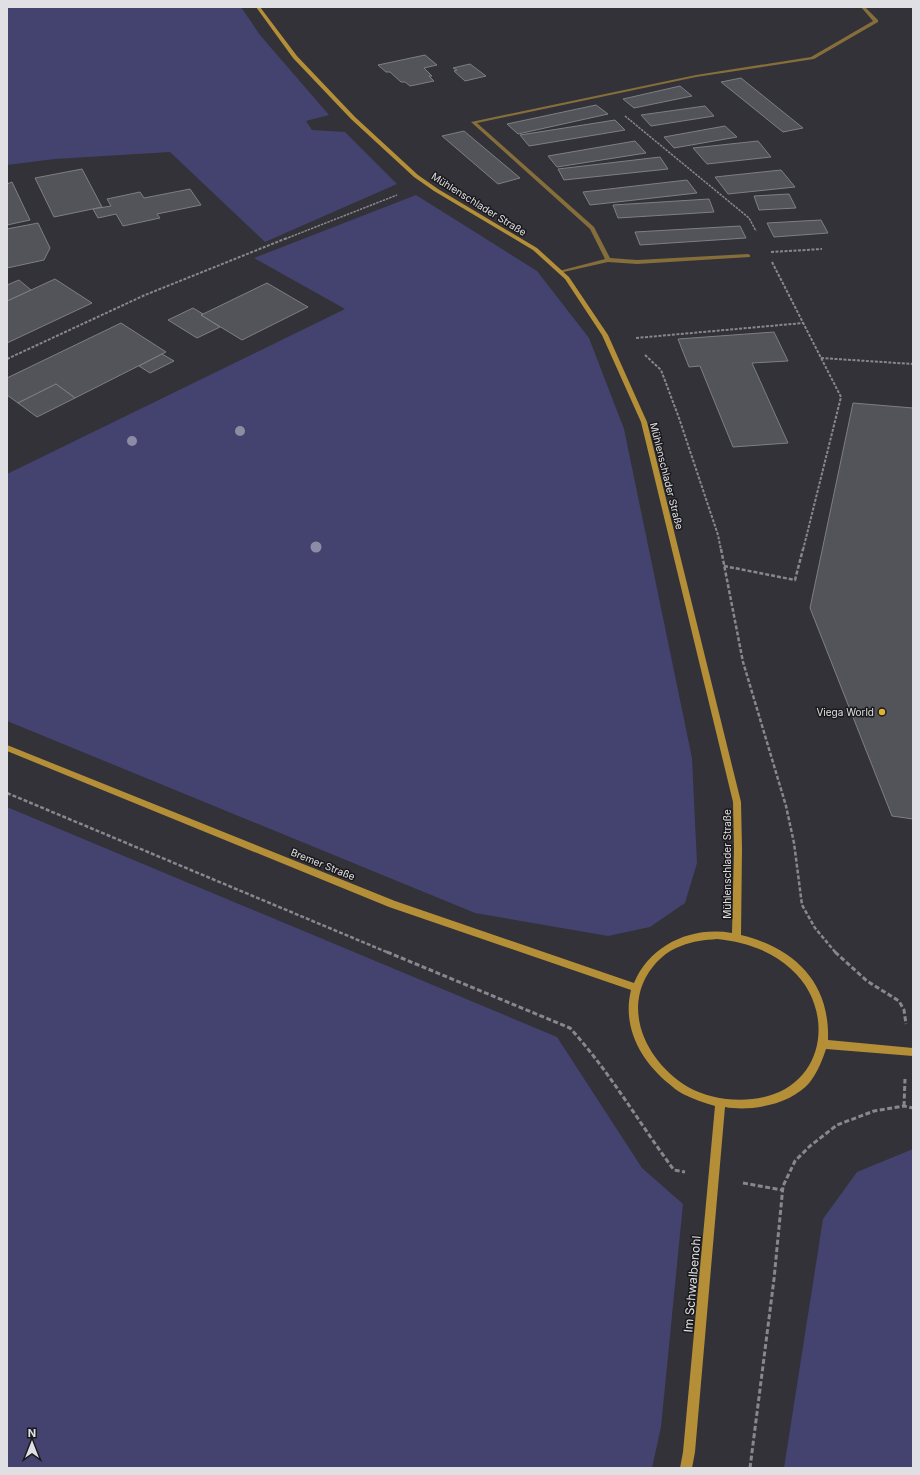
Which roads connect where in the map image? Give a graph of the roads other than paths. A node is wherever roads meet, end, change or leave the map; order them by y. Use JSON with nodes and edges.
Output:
{"nodes":[{"id":1,"x":258,"y":7,"type":"edge"},
{"id":2,"x":863,"y":7,"type":"edge"},
{"id":3,"x":748,"y":256,"type":"dead end"},
{"id":4,"x":608,"y":260,"type":"junction"},
{"id":5,"x":561,"y":272,"type":"junction"},
{"id":6,"x":7,"y":748,"type":"edge"},
{"id":7,"x":736,"y":937,"type":"junction"},
{"id":8,"x":636,"y":988,"type":"junction"},
{"id":9,"x":824,"y":1044,"type":"junction"},
{"id":10,"x":913,"y":1052,"type":"edge"},
{"id":11,"x":720,"y":1103,"type":"junction"},
{"id":12,"x":686,"y":1468,"type":"edge"}],
"edges":[{"from":1,"to":5,"type":"street","name":"Mühlenschlader Straße"},
{"from":2,"to":4,"type":"lane"},
{"from":3,"to":4,"type":"lane"},
{"from":4,"to":5,"type":"lane"},
{"from":5,"to":7,"type":"street","name":"Mühlenschlader Straße"},
{"from":6,"to":8,"type":"street","name":"Bremer Straße"},
{"from":7,"to":8,"type":"street"},
{"from":7,"to":9,"type":"street"},
{"from":8,"to":11,"type":"street"},
{"from":9,"to":10,"type":"street"},
{"from":9,"to":11,"type":"street"},
{"from":11,"to":12,"type":"street","name":"Im Schwalbenohl"}]}
